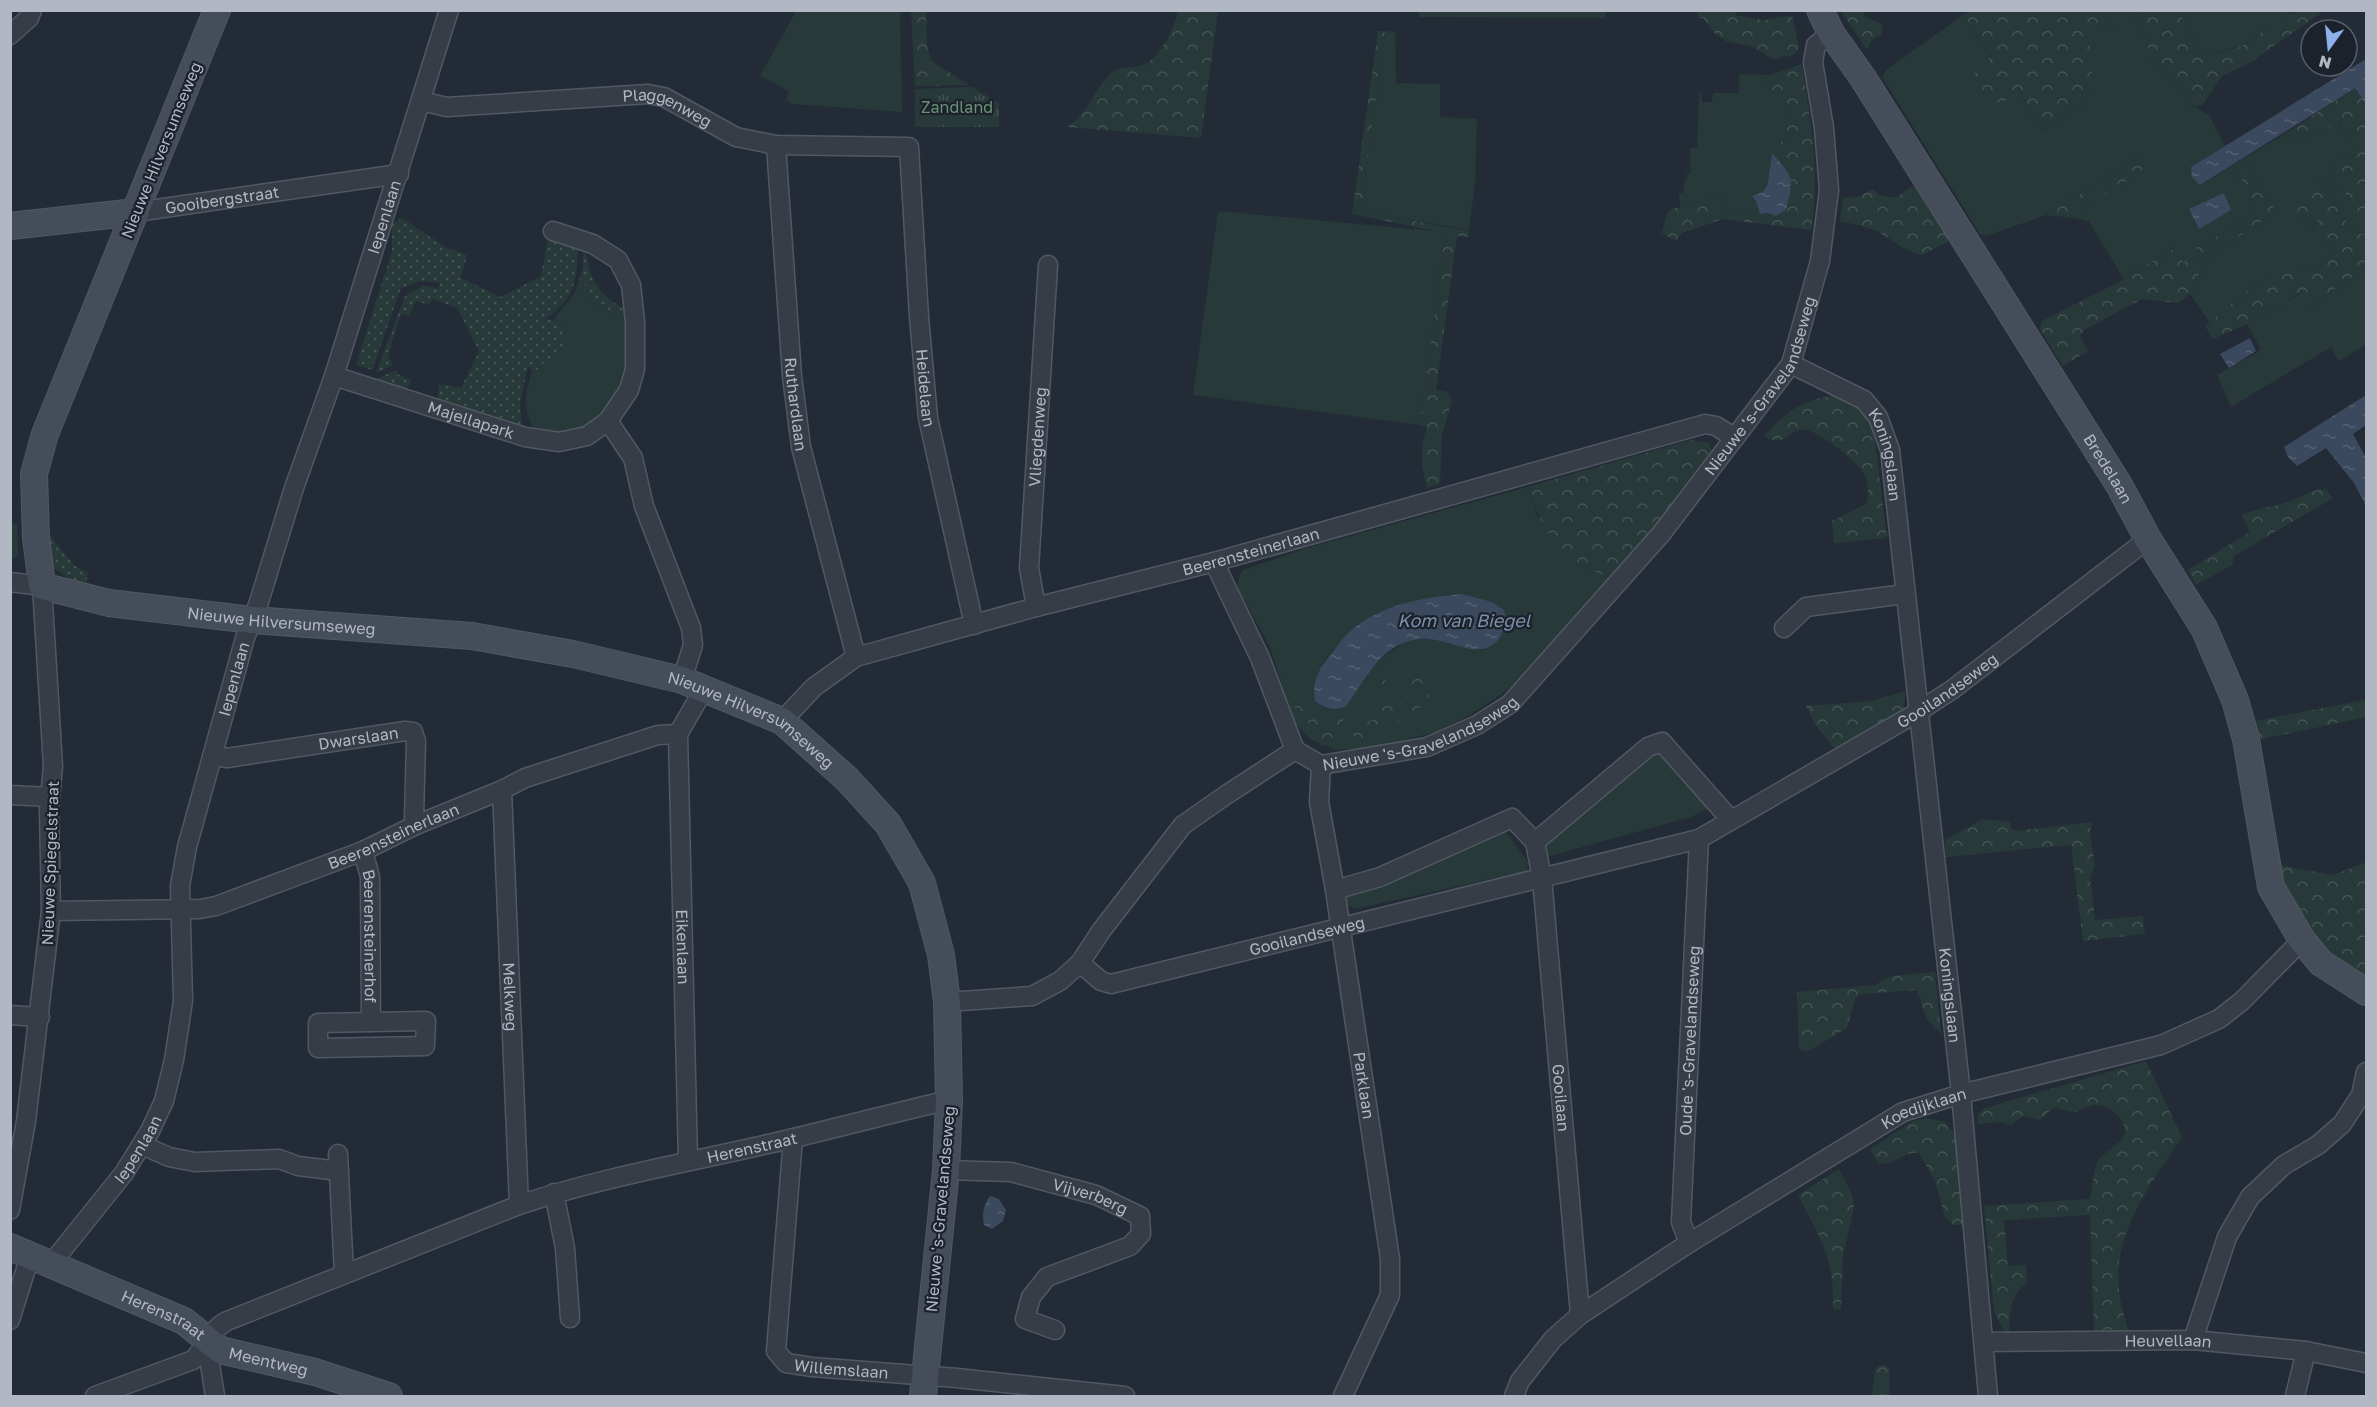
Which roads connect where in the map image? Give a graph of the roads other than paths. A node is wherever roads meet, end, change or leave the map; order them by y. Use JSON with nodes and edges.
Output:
{"nodes":[{"id":1,"x":32,"y":10,"type":"edge"},
{"id":2,"x":217,"y":10,"type":"edge"},
{"id":3,"x":449,"y":10,"type":"edge"},
{"id":4,"x":1826,"y":22,"type":"edge"},
{"id":5,"x":10,"y":35,"type":"edge"},
{"id":6,"x":421,"y":101,"type":"junction"},
{"id":7,"x":776,"y":145,"type":"junction"},
{"id":8,"x":909,"y":147,"type":"joint"},
{"id":9,"x":399,"y":174,"type":"junction"},
{"id":10,"x":136,"y":212,"type":"junction"},
{"id":11,"x":10,"y":226,"type":"edge"},
{"id":12,"x":553,"y":231,"type":"dead end"},
{"id":13,"x":1048,"y":265,"type":"dead end"},
{"id":14,"x":1791,"y":364,"type":"junction"},
{"id":15,"x":334,"y":376,"type":"junction"},
{"id":16,"x":608,"y":421,"type":"junction"},
{"id":17,"x":1736,"y":438,"type":"junction"},
{"id":18,"x":2148,"y":539,"type":"junction"},
{"id":19,"x":1214,"y":562,"type":"junction"},
{"id":20,"x":10,"y":582,"type":"edge"},
{"id":21,"x":42,"y":586,"type":"junction"},
{"id":22,"x":1905,"y":594,"type":"junction"},
{"id":23,"x":1036,"y":607,"type":"junction"},
{"id":24,"x":252,"y":621,"type":"junction"},
{"id":25,"x":974,"y":624,"type":"junction"},
{"id":26,"x":1784,"y":628,"type":"dead end"},
{"id":27,"x":856,"y":657,"type":"junction"},
{"id":28,"x":693,"y":685,"type":"junction"},
{"id":29,"x":1918,"y":712,"type":"junction"},
{"id":30,"x":782,"y":721,"type":"junction"},
{"id":31,"x":678,"y":734,"type":"junction"},
{"id":32,"x":1295,"y":750,"type":"junction"},
{"id":33,"x":212,"y":756,"type":"junction"},
{"id":34,"x":1321,"y":765,"type":"junction"},
{"id":35,"x":502,"y":790,"type":"junction"},
{"id":36,"x":10,"y":795,"type":"edge"},
{"id":37,"x":50,"y":797,"type":"junction"},
{"id":38,"x":1730,"y":819,"type":"junction"},
{"id":39,"x":416,"y":825,"type":"junction"},
{"id":40,"x":1699,"y":839,"type":"junction"},
{"id":41,"x":1535,"y":842,"type":"junction"},
{"id":42,"x":363,"y":851,"type":"junction"},
{"id":43,"x":1542,"y":878,"type":"junction"},
{"id":44,"x":1335,"y":890,"type":"junction"},
{"id":45,"x":180,"y":909,"type":"junction"},
{"id":46,"x":51,"y":911,"type":"junction"},
{"id":47,"x":1340,"y":927,"type":"junction"},
{"id":48,"x":2302,"y":940,"type":"junction"},
{"id":49,"x":1080,"y":963,"type":"junction"},
{"id":50,"x":2367,"y":992,"type":"edge"},
{"id":51,"x":947,"y":1002,"type":"junction"},
{"id":52,"x":10,"y":1015,"type":"edge"},
{"id":53,"x":40,"y":1017,"type":"junction"},
{"id":54,"x":371,"y":1022,"type":"junction"},
{"id":55,"x":2367,"y":1072,"type":"edge"},
{"id":56,"x":1961,"y":1094,"type":"junction"},
{"id":57,"x":949,"y":1100,"type":"junction"},
{"id":58,"x":18,"y":1121,"type":"edge"},
{"id":59,"x":793,"y":1138,"type":"junction"},
{"id":60,"x":142,"y":1145,"type":"junction"},
{"id":61,"x":688,"y":1161,"type":"junction"},
{"id":62,"x":946,"y":1170,"type":"junction"},
{"id":63,"x":554,"y":1193,"type":"junction"},
{"id":64,"x":519,"y":1205,"type":"junction"},
{"id":65,"x":10,"y":1210,"type":"edge"},
{"id":66,"x":1689,"y":1243,"type":"junction"},
{"id":67,"x":31,"y":1256,"type":"edge"},
{"id":68,"x":344,"y":1274,"type":"junction"},
{"id":69,"x":1580,"y":1315,"type":"junction"},
{"id":70,"x":570,"y":1317,"type":"dead end"},
{"id":71,"x":10,"y":1320,"type":"edge"},
{"id":72,"x":1055,"y":1330,"type":"dead end"},
{"id":73,"x":206,"y":1339,"type":"junction"},
{"id":74,"x":2193,"y":1340,"type":"junction"},
{"id":75,"x":1984,"y":1342,"type":"junction"},
{"id":76,"x":2306,"y":1352,"type":"junction"},
{"id":77,"x":2367,"y":1363,"type":"edge"},
{"id":78,"x":924,"y":1386,"type":"edge"},
{"id":79,"x":95,"y":1396,"type":"edge"},
{"id":80,"x":215,"y":1396,"type":"edge"},
{"id":81,"x":389,"y":1396,"type":"edge"},
{"id":82,"x":1125,"y":1396,"type":"edge"},
{"id":83,"x":1343,"y":1396,"type":"edge"},
{"id":84,"x":1514,"y":1396,"type":"edge"},
{"id":85,"x":1988,"y":1396,"type":"edge"},
{"id":86,"x":2295,"y":1396,"type":"edge"}],
"edges":[{"from":1,"to":5,"type":"street"},
{"from":2,"to":10,"type":"street","name":"Nieuwe Hilversumseweg"},
{"from":3,"to":6,"type":"street","name":"Iepenlaan"},
{"from":4,"to":14,"type":"street","name":"Nieuwe 's-Gravelandseweg"},
{"from":4,"to":18,"type":"street","name":"Bredelaan"},
{"from":6,"to":7,"type":"street","name":"Plaggenweg"},
{"from":6,"to":9,"type":"street","name":"Iepenlaan"},
{"from":7,"to":8,"type":"street","name":"Plaggenweg"},
{"from":7,"to":27,"type":"street","name":"Ruthardlaan"},
{"from":8,"to":25,"type":"street","name":"Heidelaan"},
{"from":9,"to":10,"type":"street","name":"Gooibergstraat"},
{"from":9,"to":15,"type":"street","name":"Iepenlaan"},
{"from":10,"to":11,"type":"street","name":"Gooibergstraat"},
{"from":10,"to":21,"type":"street","name":"Nieuwe Hilversumseweg"},
{"from":12,"to":16,"type":"street","name":"Majellapark"},
{"from":13,"to":23,"type":"street","name":"Vliegdenweg"},
{"from":14,"to":17,"type":"street","name":"Nieuwe 's-Gravelandseweg"},
{"from":14,"to":22,"type":"street","name":"Koningslaan"},
{"from":15,"to":16,"type":"street","name":"Majellapark"},
{"from":15,"to":24,"type":"street","name":"Iepenlaan"},
{"from":16,"to":28,"type":"street"},
{"from":17,"to":19,"type":"street","name":"Beerensteinerlaan"},
{"from":17,"to":34,"type":"street","name":"Nieuwe 's-Gravelandseweg"},
{"from":18,"to":29,"type":"street","name":"Gooilandseweg"},
{"from":18,"to":48,"type":"street","name":"Bredelaan"},
{"from":19,"to":23,"type":"street","name":"Beerensteinerlaan"},
{"from":19,"to":32,"type":"street"},
{"from":20,"to":21,"type":"street"},
{"from":21,"to":24,"type":"street","name":"Nieuwe Hilversumseweg"},
{"from":21,"to":37,"type":"street","name":"Nieuwe Spiegelstraat"},
{"from":22,"to":26,"type":"street"},
{"from":22,"to":29,"type":"street","name":"Koningslaan"},
{"from":23,"to":25,"type":"street","name":"Beerensteinerlaan"},
{"from":24,"to":28,"type":"street","name":"Nieuwe Hilversumseweg"},
{"from":24,"to":33,"type":"street","name":"Iepenlaan"},
{"from":25,"to":27,"type":"street","name":"Beerensteinerlaan"},
{"from":27,"to":30,"type":"street","name":"Beerensteinerlaan"},
{"from":28,"to":30,"type":"street","name":"Nieuwe Hilversumseweg"},
{"from":28,"to":31,"type":"street"},
{"from":29,"to":38,"type":"street","name":"Gooilandseweg"},
{"from":29,"to":56,"type":"street","name":"Koningslaan"},
{"from":30,"to":51,"type":"street","name":"Nieuwe Hilversumseweg"},
{"from":31,"to":35,"type":"street","name":"Beerensteinerlaan"},
{"from":31,"to":61,"type":"street","name":"Eikenlaan"},
{"from":32,"to":34,"type":"street","name":"Nieuwe 's-Gravelandseweg"},
{"from":32,"to":49,"type":"street","name":"Nieuwe 's-Gravelandseweg"},
{"from":33,"to":39,"type":"street","name":"Dwarslaan"},
{"from":33,"to":45,"type":"street","name":"Iepenlaan"},
{"from":34,"to":44,"type":"street","name":"Parklaan"},
{"from":35,"to":39,"type":"street","name":"Beerensteinerlaan"},
{"from":35,"to":64,"type":"street","name":"Melkweg"},
{"from":36,"to":37,"type":"street"},
{"from":37,"to":46,"type":"street","name":"Nieuwe Spiegelstraat"},
{"from":38,"to":40,"type":"street","name":"Gooilandseweg"},
{"from":38,"to":41,"type":"street"},
{"from":39,"to":42,"type":"street","name":"Beerensteinerlaan"},
{"from":40,"to":43,"type":"street","name":"Gooilandseweg"},
{"from":40,"to":66,"type":"street","name":"Oude 's-Gravelandseweg"},
{"from":41,"to":43,"type":"street"},
{"from":41,"to":44,"type":"street"},
{"from":42,"to":45,"type":"street","name":"Beerensteinerlaan"},
{"from":42,"to":54,"type":"street","name":"Beerensteinerhof"},
{"from":43,"to":47,"type":"street","name":"Gooilandseweg"},
{"from":43,"to":69,"type":"street","name":"Gooilaan"},
{"from":44,"to":47,"type":"street","name":"Parklaan"},
{"from":45,"to":46,"type":"street","name":"Beerensteinerlaan"},
{"from":45,"to":60,"type":"street","name":"Iepenlaan"},
{"from":46,"to":53,"type":"street","name":"Nieuwe Spiegelstraat"},
{"from":47,"to":49,"type":"street","name":"Gooilandseweg"},
{"from":47,"to":83,"type":"street","name":"Parklaan"},
{"from":48,"to":50,"type":"street"},
{"from":48,"to":56,"type":"street","name":"Koedijklaan"},
{"from":49,"to":51,"type":"street","name":"Nieuwe 's-Gravelandseweg"},
{"from":51,"to":57,"type":"street","name":"Nieuwe 's-Gravelandseweg"},
{"from":52,"to":53,"type":"street"},
{"from":53,"to":58,"type":"street","name":"Nieuwe Spiegelstraat"},
{"from":54,"to":54,"type":"street","name":"Beerensteinerhof"},
{"from":55,"to":74,"type":"street"},
{"from":56,"to":66,"type":"street","name":"Koedijklaan"},
{"from":56,"to":75,"type":"street","name":"Koningslaan"},
{"from":57,"to":59,"type":"street","name":"Herenstraat"},
{"from":57,"to":62,"type":"street","name":"Nieuwe 's-Gravelandseweg"},
{"from":58,"to":65,"type":"street","name":"Nieuwe Spiegelstraat"},
{"from":59,"to":61,"type":"street","name":"Herenstraat"},
{"from":59,"to":78,"type":"street","name":"Willemslaan"},
{"from":60,"to":67,"type":"street","name":"Iepenlaan"},
{"from":60,"to":68,"type":"street"},
{"from":61,"to":63,"type":"street","name":"Herenstraat"},
{"from":62,"to":72,"type":"street","name":"Vijverberg"},
{"from":62,"to":78,"type":"street","name":"Nieuwe 's-Gravelandseweg"},
{"from":63,"to":64,"type":"street","name":"Herenstraat"},
{"from":63,"to":70,"type":"street"},
{"from":64,"to":68,"type":"street","name":"Herenstraat"},
{"from":66,"to":69,"type":"street","name":"Koedijklaan"},
{"from":67,"to":71,"type":"street"},
{"from":67,"to":73,"type":"street","name":"Herenstraat"},
{"from":68,"to":73,"type":"street","name":"Herenstraat"},
{"from":69,"to":84,"type":"street","name":"Koedijklaan"},
{"from":73,"to":79,"type":"street"},
{"from":73,"to":80,"type":"street"},
{"from":73,"to":81,"type":"street","name":"Meentweg"},
{"from":74,"to":75,"type":"street","name":"Heuvellaan"},
{"from":74,"to":76,"type":"street","name":"Heuvellaan"},
{"from":75,"to":85,"type":"street","name":"Koningslaan"},
{"from":76,"to":77,"type":"street","name":"Heuvellaan"},
{"from":76,"to":86,"type":"street"},
{"from":78,"to":82,"type":"street","name":"Willemslaan"}]}
